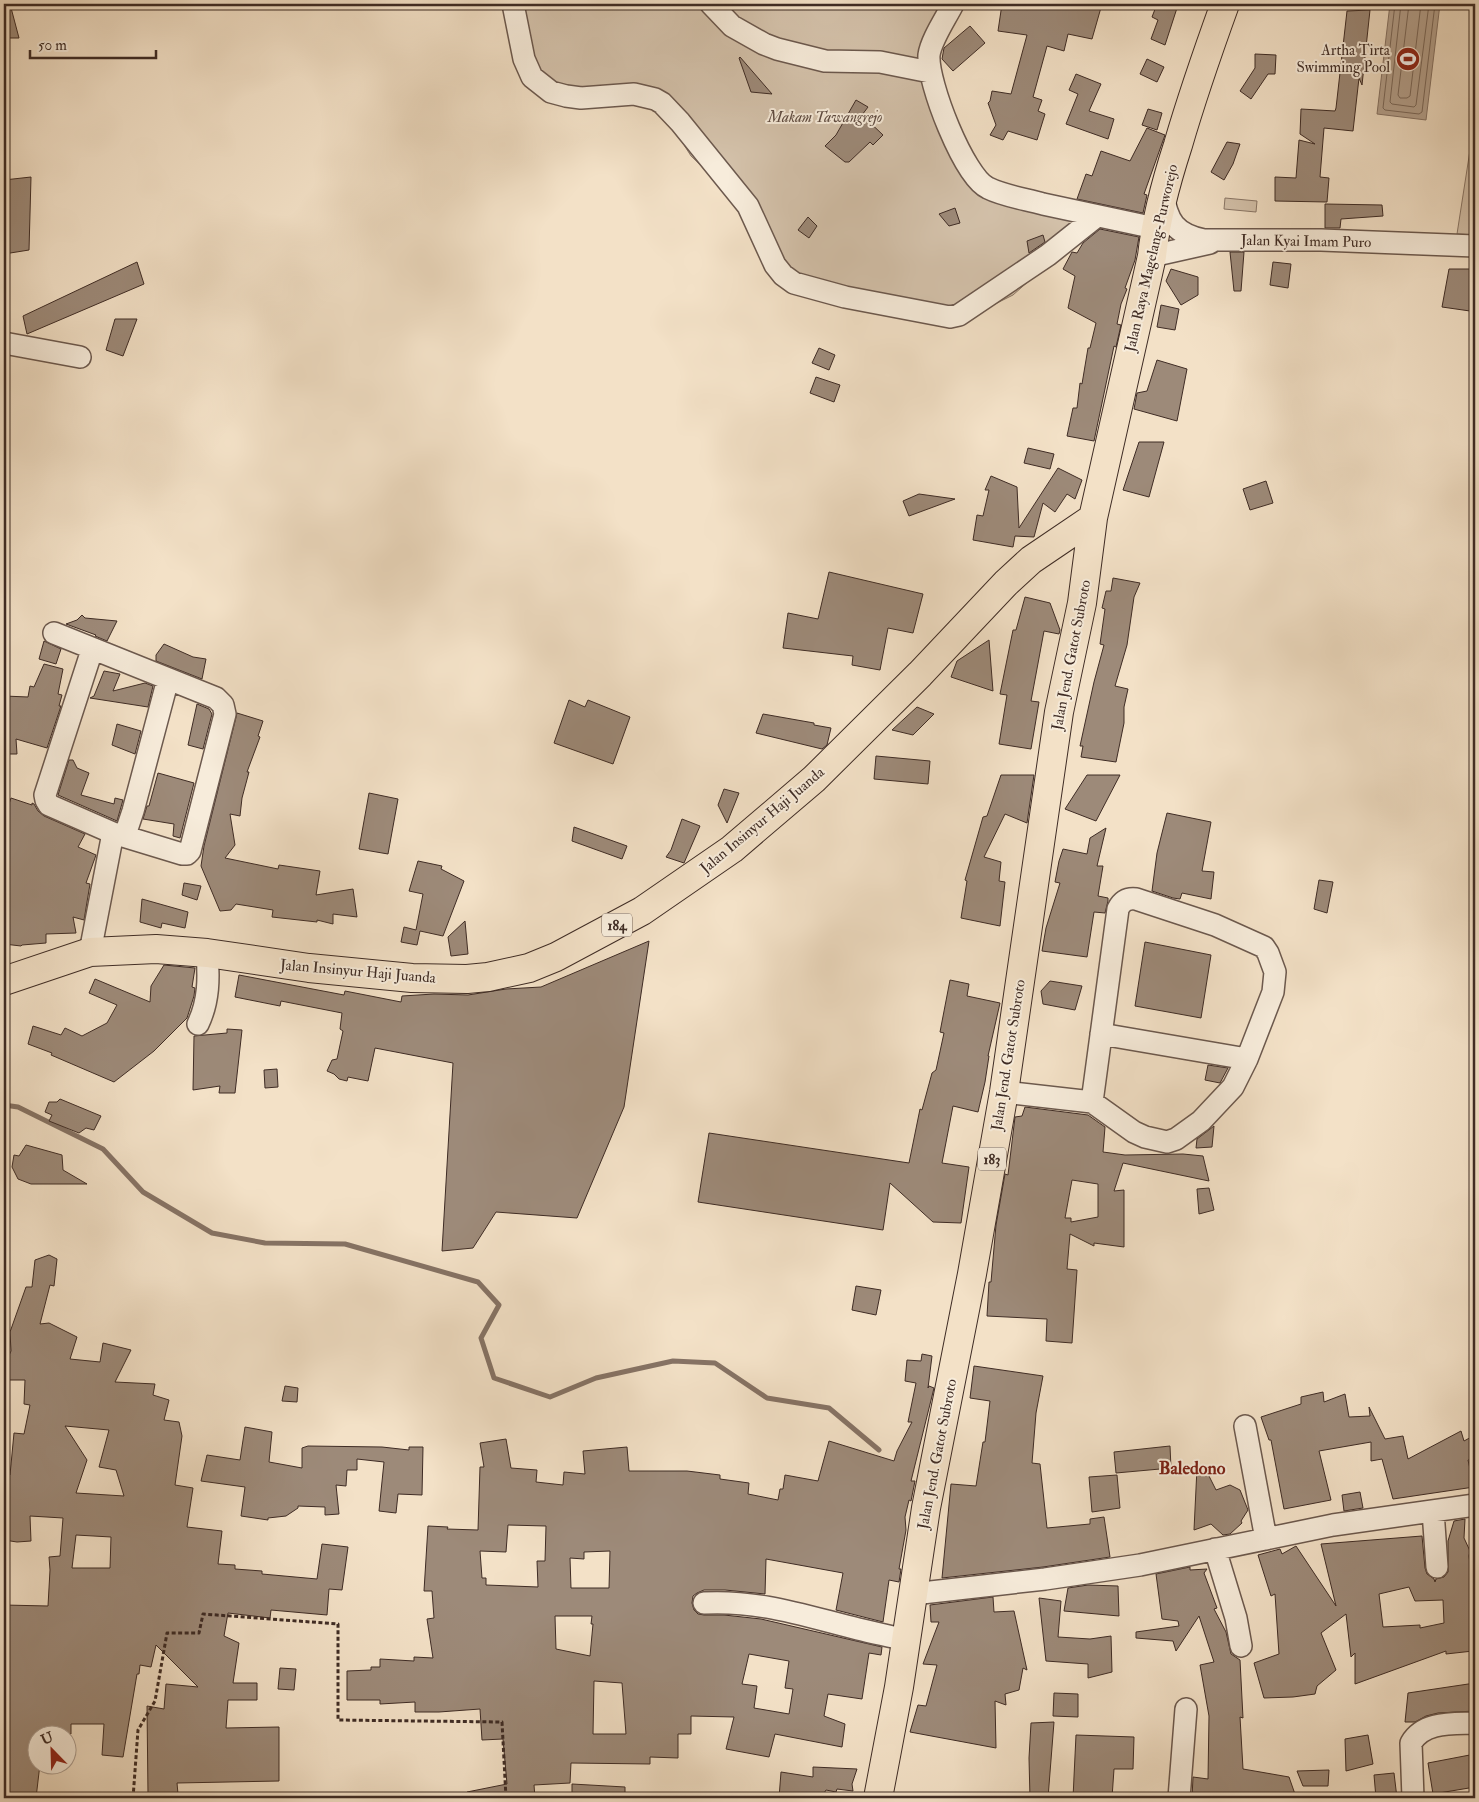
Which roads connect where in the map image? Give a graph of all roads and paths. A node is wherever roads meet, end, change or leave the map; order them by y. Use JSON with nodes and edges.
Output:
{"nodes":[{"id":1,"x":513,"y":4,"type":"edge"},
{"id":2,"x":711,"y":4,"type":"edge"},
{"id":3,"x":954,"y":4,"type":"edge"},
{"id":4,"x":1225,"y":4,"type":"edge"},
{"id":5,"x":944,"y":13,"type":"edge"},
{"id":6,"x":930,"y":72,"type":"junction"},
{"id":7,"x":1163,"y":194,"type":"junction"},
{"id":8,"x":1097,"y":216,"type":"junction"},
{"id":9,"x":1155,"y":228,"type":"junction"},
{"id":10,"x":1220,"y":241,"type":"junction"},
{"id":11,"x":1475,"y":246,"type":"edge"},
{"id":12,"x":1152,"y":256,"type":"junction"},
{"id":13,"x":4,"y":343,"type":"edge"},
{"id":14,"x":80,"y":357,"type":"dead end"},
{"id":15,"x":1093,"y":518,"type":"junction"},
{"id":16,"x":54,"y":634,"type":"dead end"},
{"id":17,"x":92,"y":650,"type":"junction"},
{"id":18,"x":168,"y":679,"type":"junction"},
{"id":19,"x":119,"y":834,"type":"junction"},
{"id":20,"x":90,"y":952,"type":"junction"},
{"id":21,"x":208,"y":953,"type":"junction"},
{"id":22,"x":4,"y":981,"type":"edge"},
{"id":23,"x":198,"y":1024,"type":"dead end"},
{"id":24,"x":1101,"y":1034,"type":"junction"},
{"id":25,"x":1247,"y":1059,"type":"junction"},
{"id":26,"x":1004,"y":1092,"type":"junction"},
{"id":27,"x":1092,"y":1102,"type":"junction"},
{"id":28,"x":1245,"y":1426,"type":"dead end"},
{"id":29,"x":1475,"y":1505,"type":"edge"},
{"id":30,"x":1433,"y":1511,"type":"junction"},
{"id":31,"x":1266,"y":1539,"type":"junction"},
{"id":32,"x":1215,"y":1550,"type":"junction"},
{"id":33,"x":1437,"y":1567,"type":"dead end"},
{"id":34,"x":914,"y":1594,"type":"junction"},
{"id":35,"x":704,"y":1604,"type":"dead end"},
{"id":36,"x":906,"y":1640,"type":"junction"},
{"id":37,"x":1241,"y":1646,"type":"dead end"},
{"id":38,"x":1186,"y":1709,"type":"dead end"},
{"id":39,"x":1475,"y":1723,"type":"edge"},
{"id":40,"x":132,"y":1798,"type":"edge"},
{"id":41,"x":506,"y":1798,"type":"edge"},
{"id":42,"x":878,"y":1798,"type":"edge"},
{"id":43,"x":1179,"y":1798,"type":"edge"},
{"id":44,"x":1413,"y":1798,"type":"edge"}],
"edges":[{"from":1,"to":8,"type":"street"},
{"from":2,"to":6,"type":"street"},
{"from":3,"to":5,"type":"street"},
{"from":4,"to":7,"type":"main road","name":"Jalan Raya Magelang-Purworejo"},
{"from":5,"to":6,"type":"street"},
{"from":6,"to":8,"type":"street"},
{"from":7,"to":9,"type":"main road","name":"Jalan Raya Magelang-Purworejo"},
{"from":7,"to":10,"type":"street","name":"Jalan Kyai Imam Puro"},
{"from":8,"to":9,"type":"street"},
{"from":9,"to":12,"type":"main road","name":"Jalan Raya Magelang-Purworejo"},
{"from":10,"to":11,"type":"street","name":"Jalan Kyai Imam Puro"},
{"from":10,"to":12,"type":"street"},
{"from":12,"to":15,"type":"main road","name":"Jalan Raya Magelang-Purworejo"},
{"from":13,"to":14,"type":"street"},
{"from":15,"to":21,"type":"main road","name":"Jalan Insinyur Haji Juanda","number":"184"},
{"from":15,"to":26,"type":"main road","name":"Jalan Jend. Gatot Subroto","number":"183"},
{"from":16,"to":17,"type":"street"},
{"from":17,"to":18,"type":"street"},
{"from":17,"to":19,"type":"street"},
{"from":18,"to":19,"type":"street"},
{"from":18,"to":19,"type":"street"},
{"from":19,"to":20,"type":"street"},
{"from":20,"to":21,"type":"main road","name":"Jalan Insinyur Haji Juanda","number":"184"},
{"from":20,"to":22,"type":"main road","name":"Jalan Insinyur Haji Juanda","number":"184"},
{"from":21,"to":23,"type":"street"},
{"from":24,"to":25,"type":"street"},
{"from":24,"to":25,"type":"street"},
{"from":24,"to":27,"type":"street"},
{"from":25,"to":27,"type":"street"},
{"from":26,"to":27,"type":"street"},
{"from":26,"to":34,"type":"main road","name":"Jalan Jend. Gatot Subroto","number":"183"},
{"from":28,"to":31,"type":"street"},
{"from":29,"to":30,"type":"street"},
{"from":30,"to":31,"type":"street"},
{"from":30,"to":33,"type":"street"},
{"from":31,"to":32,"type":"street"},
{"from":32,"to":34,"type":"street"},
{"from":32,"to":37,"type":"street"},
{"from":34,"to":36,"type":"main road","name":"Jalan Jend. Gatot Subroto","number":"183"},
{"from":35,"to":36,"type":"street"},
{"from":36,"to":42,"type":"main road","name":"Jalan Jend. Gatot Subroto","number":"183"},
{"from":38,"to":43,"type":"street"},
{"from":39,"to":44,"type":"street"},
{"from":40,"to":41,"type":"path"}]}
